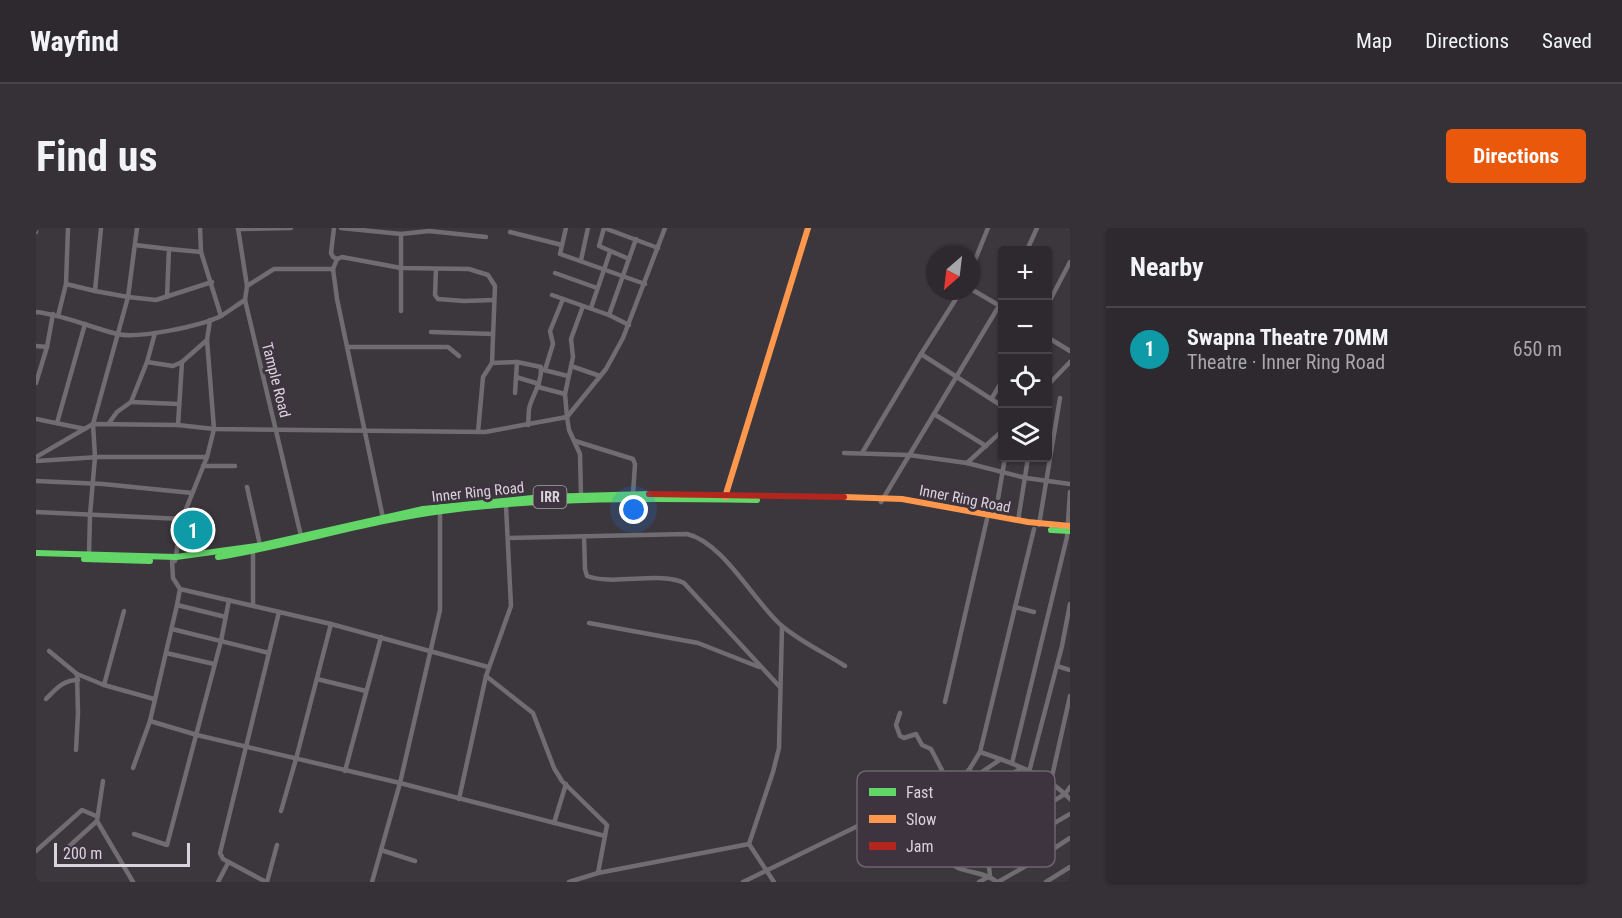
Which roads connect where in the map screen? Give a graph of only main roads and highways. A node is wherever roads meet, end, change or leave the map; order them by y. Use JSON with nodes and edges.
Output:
{"nodes":[{"id":1,"x":808,"y":228,"type":"edge"},
{"id":2,"x":725,"y":497,"type":"junction"},
{"id":3,"x":882,"y":501,"type":"junction"},
{"id":4,"x":440,"y":509,"type":"junction"},
{"id":5,"x":1036,"y":526,"type":"junction"},
{"id":6,"x":1069,"y":531,"type":"edge"},
{"id":7,"x":36,"y":553,"type":"edge"},
{"id":8,"x":36,"y":558,"type":"edge"},
{"id":9,"x":174,"y":560,"type":"junction"}],
"edges":[{"from":1,"to":2,"type":"main road"},
{"from":2,"to":3,"type":"main road","name":"Inner Ring Road","number":"IRR"},
{"from":2,"to":4,"type":"main road","name":"Inner Ring Road","number":"IRR"},
{"from":2,"to":4,"type":"main road","name":"Inner Ring Road","number":"IRR"},
{"from":3,"to":5,"type":"main road","name":"Inner Ring Road","number":"IRR"},
{"from":3,"to":5,"type":"main road","name":"Inner Ring Road","number":"IRR"},
{"from":4,"to":9,"type":"main road","name":"Inner Ring Road","number":"IRR"},
{"from":4,"to":9,"type":"main road","name":"Inner Ring Road","number":"IRR"},
{"from":5,"to":6,"type":"main road","name":"Inner Ring Road","number":"IRR"},
{"from":7,"to":9,"type":"main road","name":"Inner Ring Road","number":"IRR"},
{"from":8,"to":9,"type":"main road","name":"Inner Ring Road","number":"IRR"}]}
